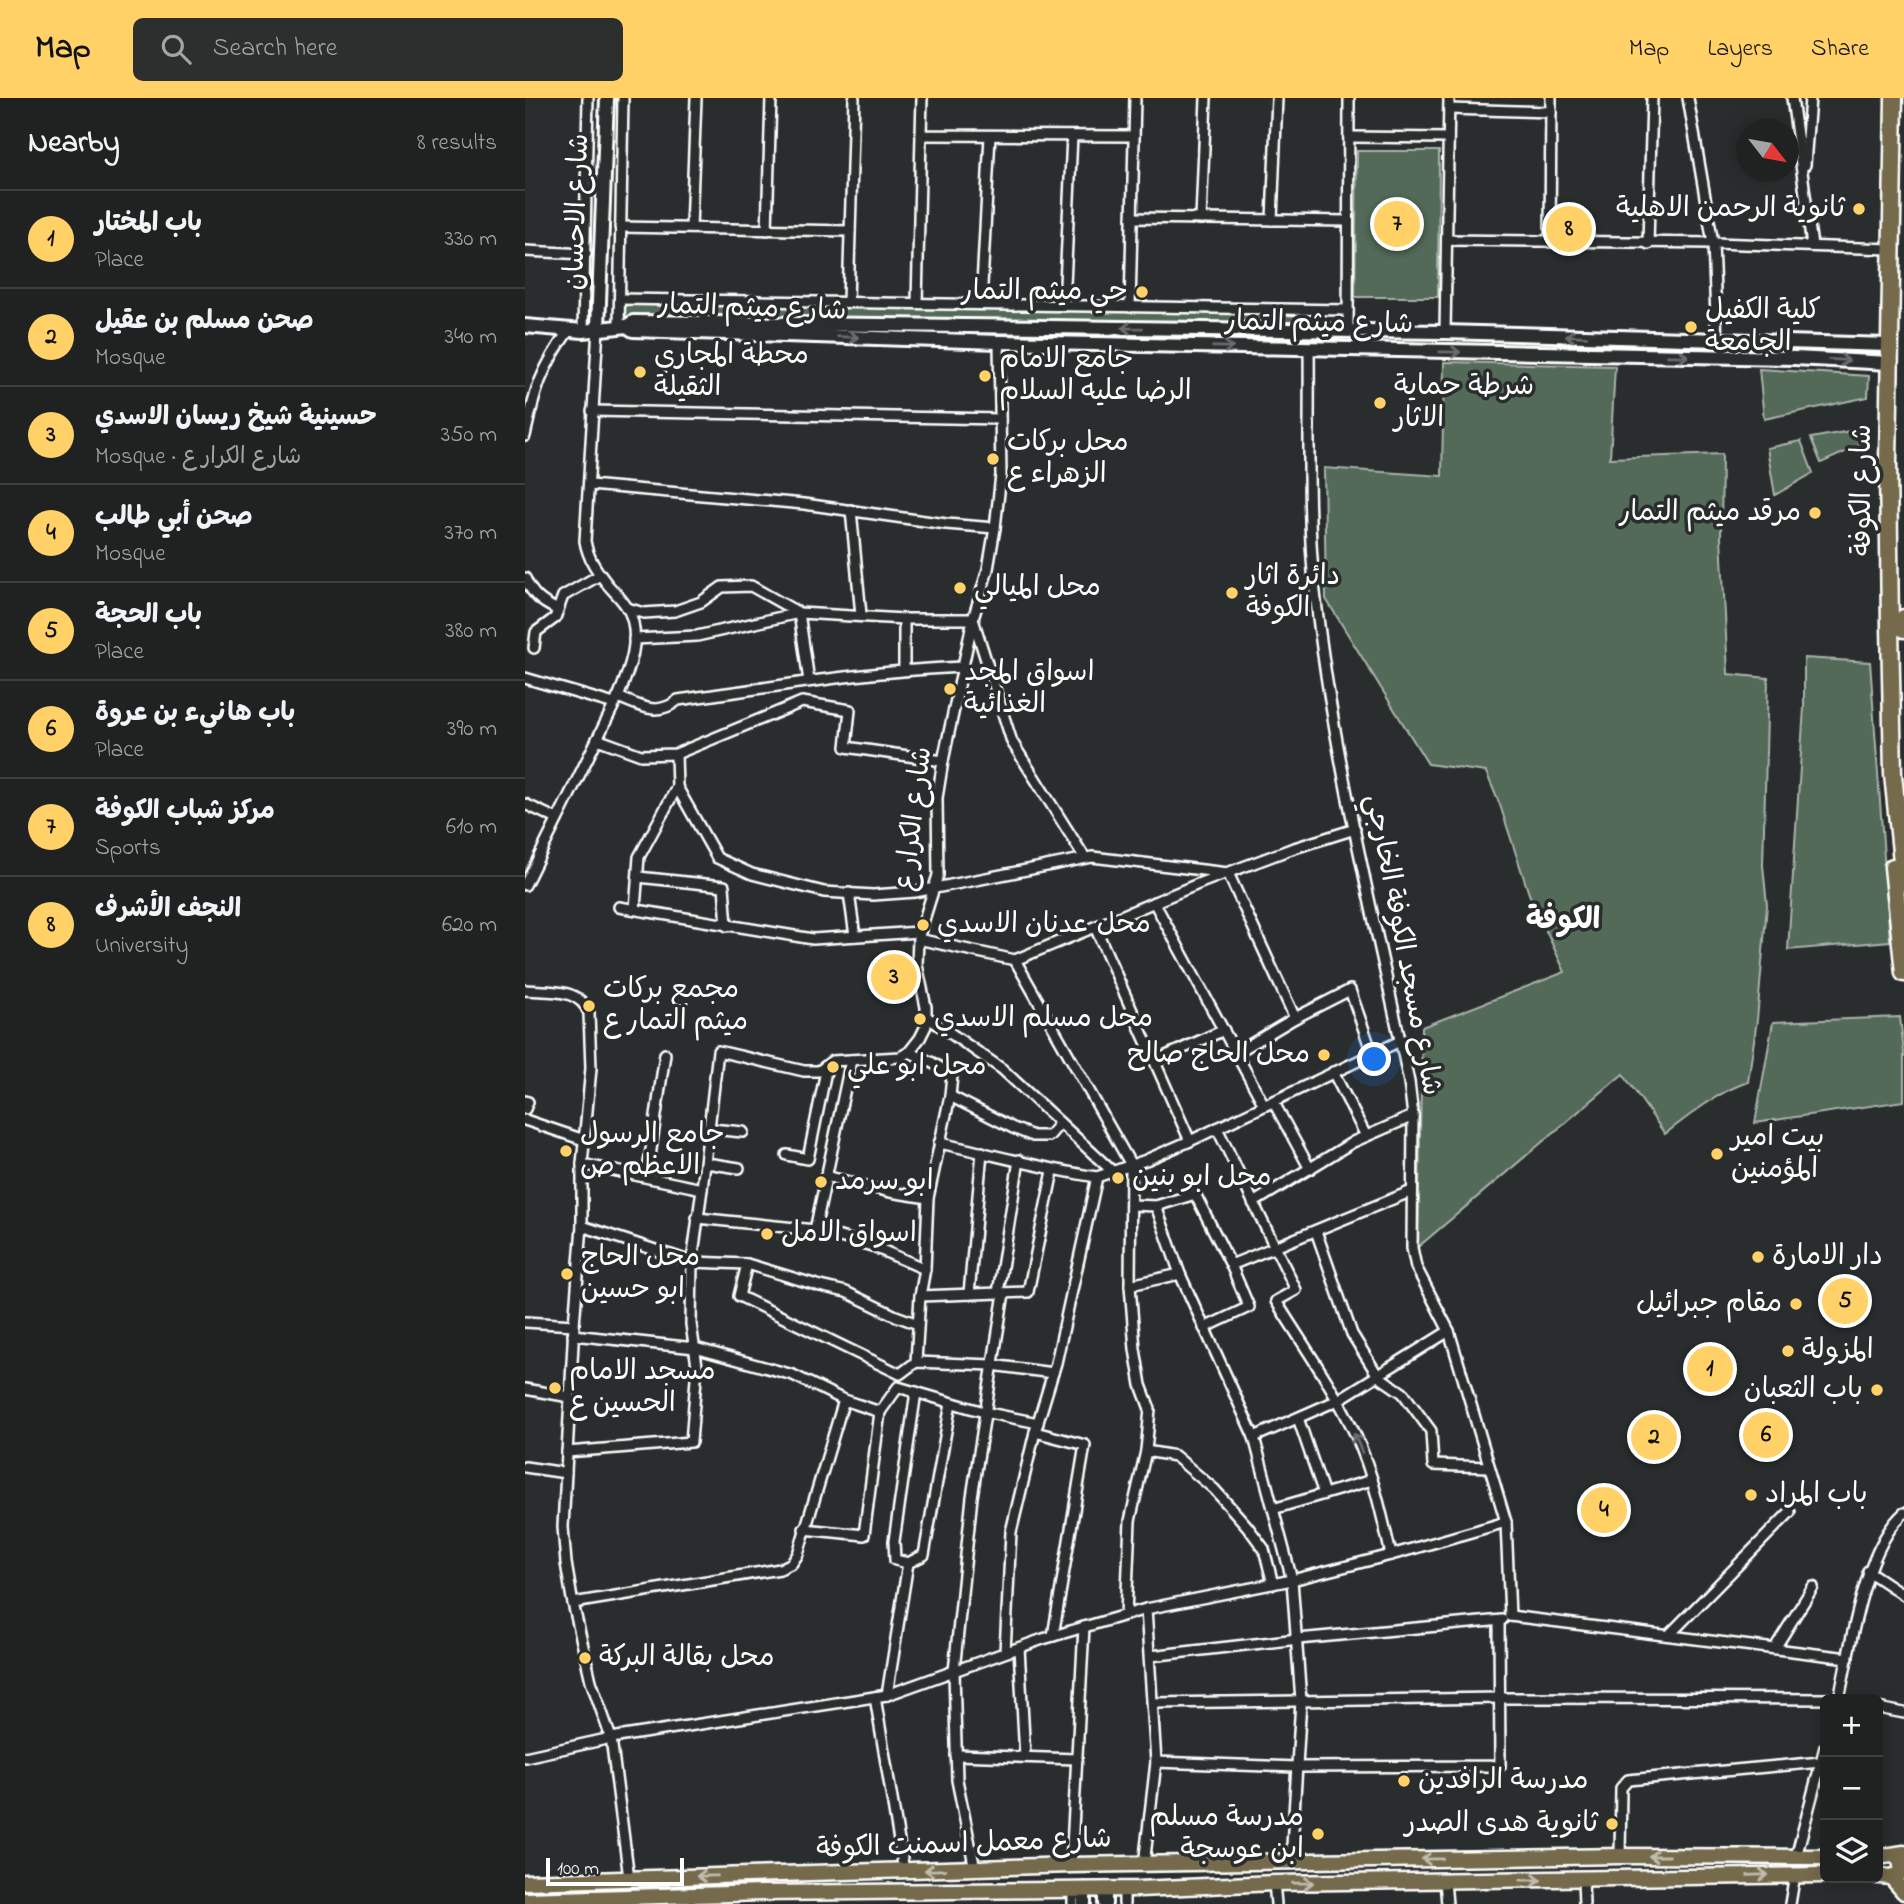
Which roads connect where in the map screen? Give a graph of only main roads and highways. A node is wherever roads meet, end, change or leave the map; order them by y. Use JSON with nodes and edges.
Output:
{"nodes":[{"id":1,"x":1894,"y":98,"type":"edge"},
{"id":2,"x":1897,"y":423,"type":"edge"},
{"id":3,"x":1896,"y":460,"type":"edge"},
{"id":4,"x":1904,"y":618,"type":"edge"},
{"id":5,"x":1904,"y":626,"type":"edge"},
{"id":6,"x":1894,"y":792,"type":"junction"},
{"id":7,"x":1904,"y":881,"type":"edge"},
{"id":8,"x":1904,"y":973,"type":"edge"},
{"id":9,"x":1899,"y":1854,"type":"edge"},
{"id":10,"x":1590,"y":1856,"type":"junction"},
{"id":11,"x":1616,"y":1856,"type":"junction"},
{"id":12,"x":1820,"y":1857,"type":"edge"},
{"id":13,"x":1056,"y":1866,"type":"junction"},
{"id":14,"x":1017,"y":1867,"type":"junction"},
{"id":15,"x":1820,"y":1875,"type":"edge"},
{"id":16,"x":1885,"y":1877,"type":"edge"},
{"id":17,"x":1614,"y":1879,"type":"junction"},
{"id":18,"x":1585,"y":1880,"type":"junction"},
{"id":19,"x":525,"y":1882,"type":"edge"},
{"id":20,"x":1017,"y":1890,"type":"junction"},
{"id":21,"x":1058,"y":1890,"type":"junction"},
{"id":22,"x":1904,"y":1892,"type":"edge"},
{"id":23,"x":1105,"y":1896,"type":"edge"},
{"id":24,"x":1078,"y":1897,"type":"edge"},
{"id":25,"x":889,"y":1898,"type":"edge"},
{"id":26,"x":525,"y":1900,"type":"edge"}],
"edges":[{"from":1,"to":2,"type":"highway","name":"شارع الكوفة"},
{"from":2,"to":3,"type":"highway","name":"شارع الكوفة"},
{"from":3,"to":6,"type":"highway","name":"شارع الكوفة"},
{"from":4,"to":5,"type":"highway"},
{"from":6,"to":7,"type":"highway","name":"شارع الكوفة"},
{"from":6,"to":8,"type":"highway"},
{"from":9,"to":16,"type":"main road"},
{"from":10,"to":11,"type":"main road","name":"شارع معمل اسمنت الكوفة"},
{"from":10,"to":13,"type":"main road","name":"شارع معمل اسمنت الكوفة","one_way":true},
{"from":10,"to":18,"type":"main road"},
{"from":12,"to":11,"type":"main road","name":"شارع معمل اسمنت الكوفة","one_way":true},
{"from":11,"to":17,"type":"main road"},
{"from":13,"to":14,"type":"main road","name":"شارع معمل اسمنت الكوفة"},
{"from":13,"to":21,"type":"main road"},
{"from":14,"to":19,"type":"main road","name":"شارع معمل اسمنت الكوفة","one_way":true},
{"from":14,"to":20,"type":"main road"},
{"from":17,"to":15,"type":"main road","name":"شارع معمل اسمنت الكوفة","one_way":true},
{"from":16,"to":22,"type":"main road"},
{"from":17,"to":18,"type":"main road","name":"شارع معمل اسمنت الكوفة"},
{"from":23,"to":18,"type":"main road","name":"شارع معمل اسمنت الكوفة","one_way":true},
{"from":20,"to":21,"type":"main road","name":"شارع معمل اسمنت الكوفة"},
{"from":20,"to":25,"type":"main road","name":"شارع معمل اسمنت الكوفة"},
{"from":21,"to":24,"type":"main road","name":"شارع معمل اسمنت الكوفة"},
{"from":23,"to":24,"type":"main road","name":"شارع معمل اسمنت الكوفة"},
{"from":25,"to":26,"type":"main road","name":"شارع معمل اسمنت الكوفة"}]}
